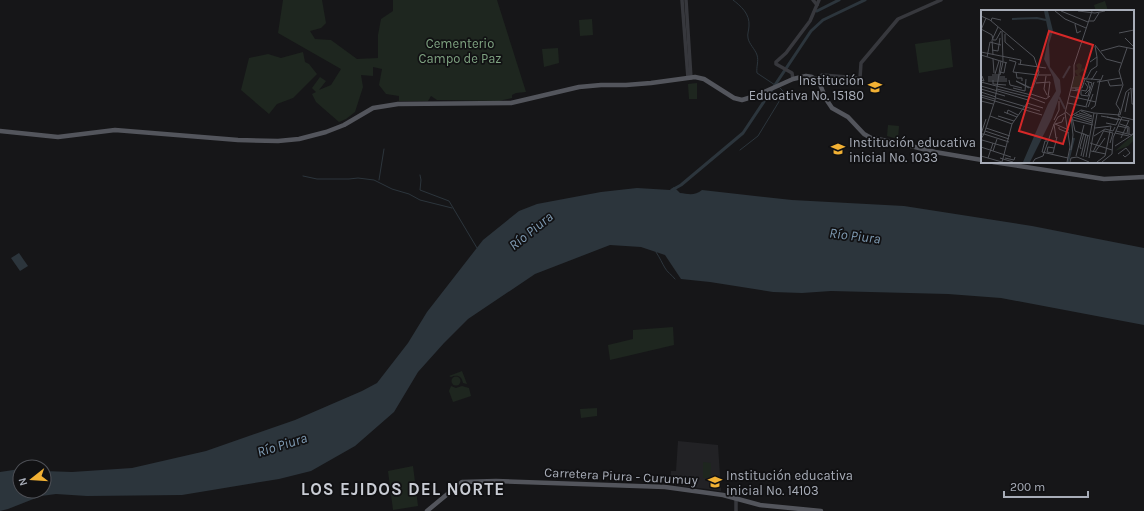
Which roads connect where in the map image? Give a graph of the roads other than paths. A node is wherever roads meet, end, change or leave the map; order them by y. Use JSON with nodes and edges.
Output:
{"nodes":[{"id":1,"x":682,"y":0,"type":"edge"},
{"id":2,"x":686,"y":0,"type":"edge"},
{"id":3,"x":812,"y":0,"type":"edge"},
{"id":4,"x":941,"y":0,"type":"edge"},
{"id":5,"x":818,"y":3,"type":"edge"},
{"id":6,"x":690,"y":78,"type":"junction"},
{"id":7,"x":793,"y":78,"type":"junction"},
{"id":8,"x":815,"y":79,"type":"junction"},
{"id":9,"x":0,"y":130,"type":"edge"},
{"id":10,"x":981,"y":160,"type":"edge"},
{"id":11,"x":1000,"y":163,"type":"edge"},
{"id":12,"x":1144,"y":177,"type":"edge"},
{"id":13,"x":736,"y":498,"type":"junction"},
{"id":14,"x":427,"y":511,"type":"edge"},
{"id":15,"x":736,"y":511,"type":"edge"},
{"id":16,"x":821,"y":511,"type":"edge"}],
"edges":[{"from":1,"to":6,"type":"street"},
{"from":2,"to":6,"type":"street"},
{"from":3,"to":5,"type":"street"},
{"from":4,"to":8,"type":"street"},
{"from":5,"to":7,"type":"street"},
{"from":6,"to":7,"type":"main road"},
{"from":6,"to":9,"type":"main road"},
{"from":7,"to":8,"type":"main road"},
{"from":8,"to":10,"type":"main road"},
{"from":11,"to":12,"type":"main road"},
{"from":13,"to":14,"type":"main road","name":"Carretera Piura - Curumuy"},
{"from":13,"to":15,"type":"street"},
{"from":13,"to":16,"type":"main road","name":"Carretera Piura - Curumuy"}]}
